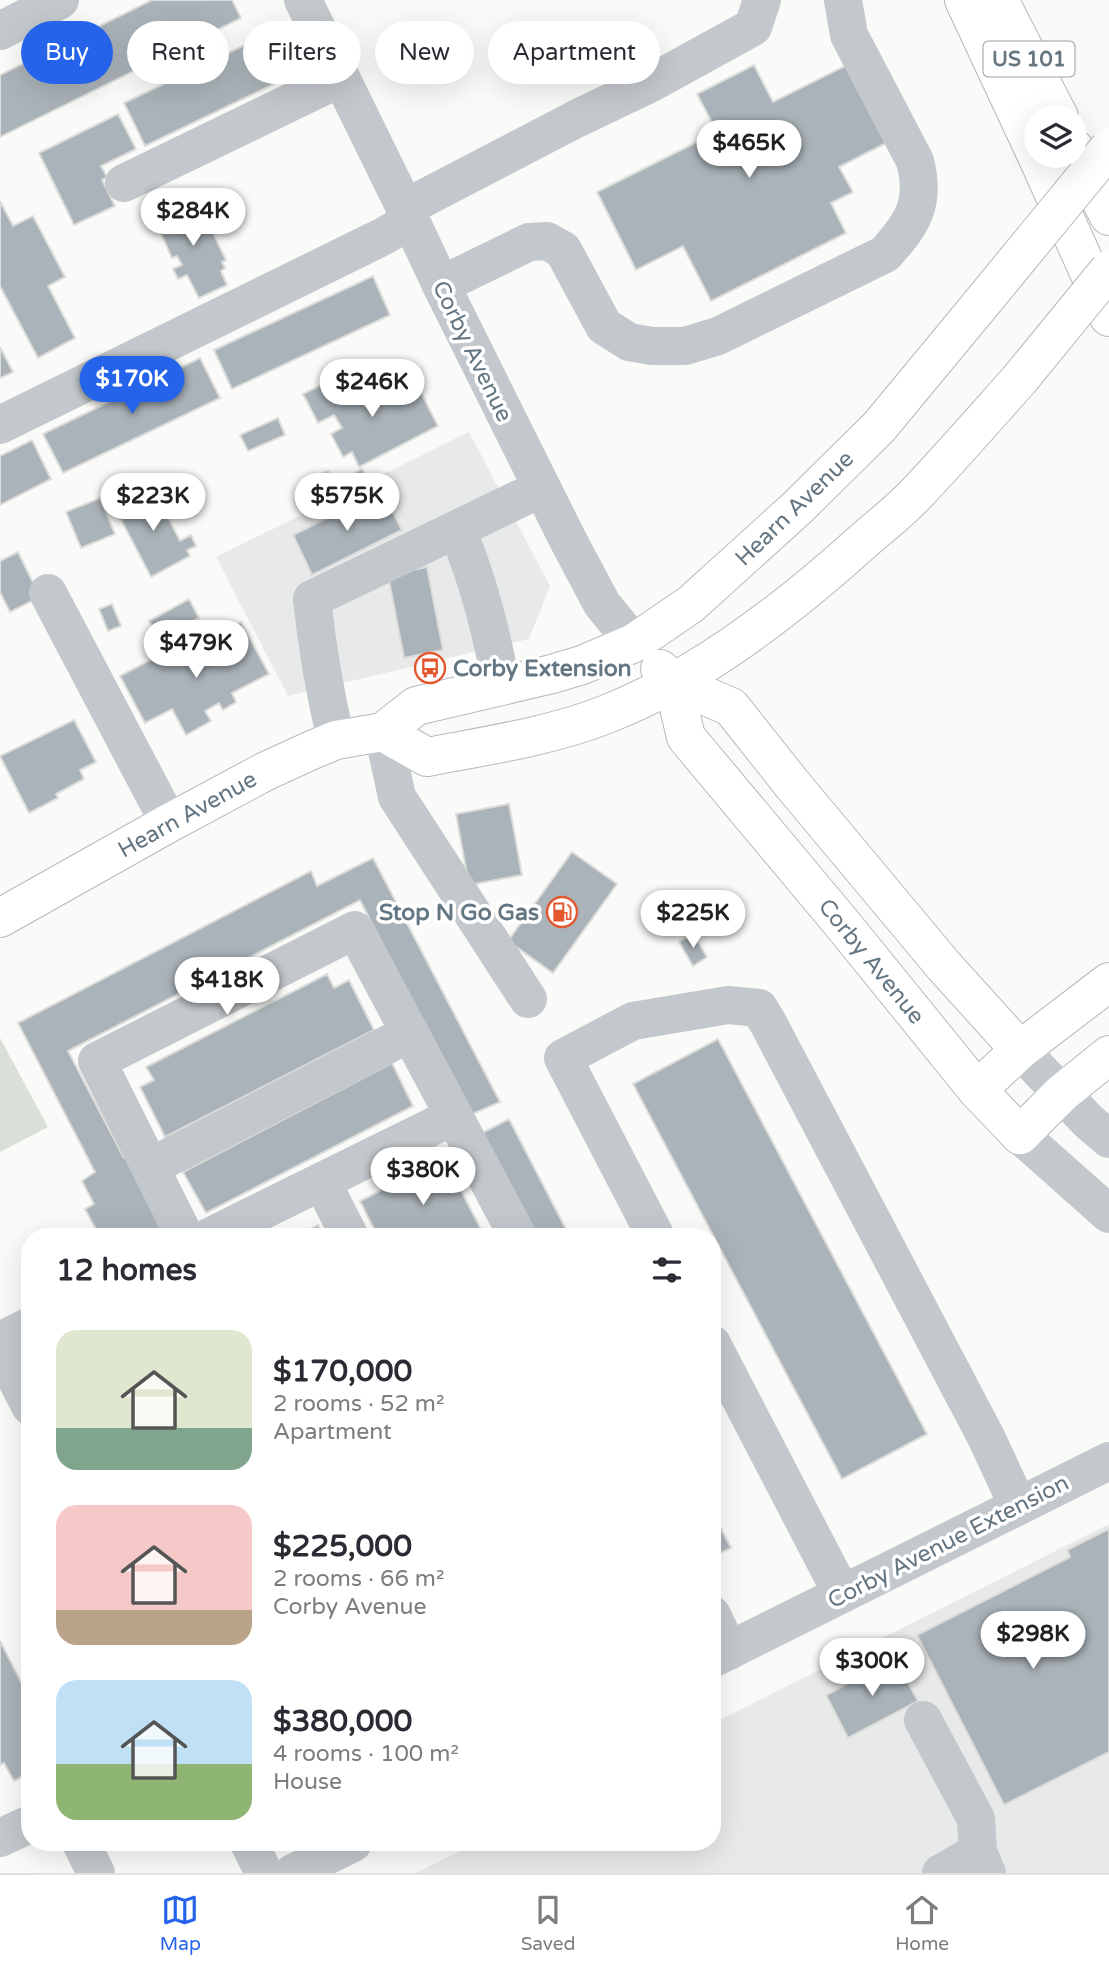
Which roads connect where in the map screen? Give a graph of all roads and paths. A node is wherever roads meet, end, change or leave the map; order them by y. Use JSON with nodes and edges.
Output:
{"nodes":[{"id":1,"x":303,"y":0,"type":"edge"},
{"id":2,"x":762,"y":0,"type":"edge"},
{"id":3,"x":843,"y":0,"type":"edge"},
{"id":4,"x":964,"y":0,"type":"edge"},
{"id":5,"x":999,"y":0,"type":"edge"},
{"id":6,"x":313,"y":21,"type":"edge"},
{"id":7,"x":329,"y":84,"type":"edge"},
{"id":8,"x":344,"y":84,"type":"edge"},
{"id":9,"x":1053,"y":105,"type":"edge"},
{"id":10,"x":1024,"y":129,"type":"edge"},
{"id":11,"x":1109,"y":148,"type":"edge"},
{"id":12,"x":1042,"y":168,"type":"edge"},
{"id":13,"x":1084,"y":168,"type":"edge"},
{"id":14,"x":124,"y":183,"type":"dead end"},
{"id":15,"x":408,"y":214,"type":"junction"},
{"id":16,"x":1109,"y":216,"type":"edge"},
{"id":17,"x":1109,"y":270,"type":"edge"},
{"id":18,"x":441,"y":285,"type":"junction"},
{"id":19,"x":1109,"y":317,"type":"edge"},
{"id":20,"x":0,"y":425,"type":"edge"},
{"id":21,"x":542,"y":488,"type":"junction"},
{"id":22,"x":457,"y":530,"type":"junction"},
{"id":23,"x":48,"y":593,"type":"dead end"},
{"id":24,"x":634,"y":643,"type":"junction"},
{"id":25,"x":673,"y":682,"type":"junction"},
{"id":26,"x":502,"y":687,"type":"junction"},
{"id":27,"x":383,"y":732,"type":"junction"},
{"id":28,"x":336,"y":740,"type":"junction"},
{"id":29,"x":169,"y":823,"type":"junction"},
{"id":30,"x":0,"y":918,"type":"edge"},
{"id":31,"x":1109,"y":982,"type":"edge"},
{"id":32,"x":528,"y":999,"type":"dead end"},
{"id":33,"x":410,"y":1033,"type":"junction"},
{"id":34,"x":1020,"y":1050,"type":"junction"},
{"id":35,"x":1109,"y":1055,"type":"edge"},
{"id":36,"x":977,"y":1090,"type":"junction"},
{"id":37,"x":1062,"y":1093,"type":"junction"},
{"id":38,"x":454,"y":1116,"type":"junction"},
{"id":39,"x":1020,"y":1135,"type":"junction"},
{"id":40,"x":1109,"y":1139,"type":"edge"},
{"id":41,"x":150,"y":1167,"type":"junction"},
{"id":42,"x":322,"y":1182,"type":"junction"},
{"id":43,"x":1109,"y":1214,"type":"edge"},
{"id":44,"x":181,"y":1228,"type":"edge"},
{"id":45,"x":227,"y":1228,"type":"edge"},
{"id":46,"x":346,"y":1228,"type":"edge"},
{"id":47,"x":513,"y":1228,"type":"edge"},
{"id":48,"x":651,"y":1228,"type":"edge"},
{"id":49,"x":21,"y":1330,"type":"edge"},
{"id":50,"x":0,"y":1340,"type":"edge"},
{"id":51,"x":0,"y":1347,"type":"edge"},
{"id":52,"x":721,"y":1361,"type":"edge"},
{"id":53,"x":21,"y":1388,"type":"edge"},
{"id":54,"x":1109,"y":1461,"type":"edge"},
{"id":55,"x":1018,"y":1506,"type":"junction"},
{"id":56,"x":842,"y":1594,"type":"junction"},
{"id":57,"x":721,"y":1655,"type":"edge"},
{"id":58,"x":923,"y":1720,"type":"dead end"},
{"id":59,"x":21,"y":1828,"type":"edge"},
{"id":60,"x":0,"y":1838,"type":"edge"},
{"id":61,"x":85,"y":1851,"type":"edge"},
{"id":62,"x":252,"y":1851,"type":"edge"},
{"id":63,"x":337,"y":1851,"type":"edge"},
{"id":64,"x":982,"y":1862,"type":"edge"},
{"id":65,"x":96,"y":1873,"type":"edge"},
{"id":66,"x":264,"y":1873,"type":"edge"},
{"id":67,"x":293,"y":1873,"type":"edge"},
{"id":68,"x":941,"y":1873,"type":"edge"}],
"edges":[{"from":1,"to":6,"type":"street","name":"Corby Avenue"},
{"from":2,"to":15,"type":"street"},
{"from":3,"to":18,"type":"street"},
{"from":4,"to":10,"type":"main road"},
{"from":5,"to":9,"type":"main road","number":"US 101"},
{"from":7,"to":14,"type":"street"},
{"from":8,"to":15,"type":"street","name":"Corby Avenue"},
{"from":11,"to":24,"type":"main road","name":"Hearn Avenue","bridge":true},
{"from":12,"to":19,"type":"main road"},
{"from":13,"to":16,"type":"main road"},
{"from":15,"to":18,"type":"street","name":"Corby Avenue"},
{"from":15,"to":20,"type":"street"},
{"from":17,"to":25,"type":"main road","bridge":true},
{"from":18,"to":21,"type":"street","name":"Corby Avenue"},
{"from":21,"to":22,"type":"street"},
{"from":21,"to":24,"type":"street","name":"Corby Avenue"},
{"from":22,"to":26,"type":"street"},
{"from":22,"to":28,"type":"street"},
{"from":23,"to":29,"type":"street"},
{"from":24,"to":25,"type":"main road","name":"Corby Avenue"},
{"from":24,"to":26,"type":"main road","name":"Hearn Avenue"},
{"from":25,"to":27,"type":"main road"},
{"from":25,"to":34,"type":"main road","name":"Corby Avenue"},
{"from":25,"to":36,"type":"main road","name":"Corby Avenue"},
{"from":26,"to":27,"type":"main road","name":"Hearn Avenue"},
{"from":27,"to":28,"type":"main road","name":"Hearn Avenue"},
{"from":27,"to":32,"type":"street"},
{"from":28,"to":29,"type":"main road","name":"Hearn Avenue"},
{"from":29,"to":30,"type":"main road","name":"Hearn Avenue"},
{"from":31,"to":34,"type":"main road"},
{"from":33,"to":38,"type":"street"},
{"from":33,"to":41,"type":"street"},
{"from":33,"to":41,"type":"street"},
{"from":34,"to":36,"type":"main road"},
{"from":34,"to":37,"type":"street","name":"Corby Avenue"},
{"from":35,"to":37,"type":"main road"},
{"from":36,"to":39,"type":"main road","name":"Corby Avenue"},
{"from":37,"to":39,"type":"main road"},
{"from":37,"to":40,"type":"street","name":"Corby Avenue"},
{"from":38,"to":42,"type":"street"},
{"from":38,"to":47,"type":"street"},
{"from":39,"to":43,"type":"street","name":"Corby Avenue"},
{"from":41,"to":44,"type":"street"},
{"from":42,"to":45,"type":"street"},
{"from":42,"to":46,"type":"street"},
{"from":48,"to":55,"type":"street"},
{"from":49,"to":50,"type":"street"},
{"from":51,"to":53,"type":"street"},
{"from":52,"to":56,"type":"street"},
{"from":54,"to":55,"type":"street","name":"Corby Avenue Extension"},
{"from":55,"to":56,"type":"street","name":"Corby Avenue Extension"},
{"from":56,"to":57,"type":"street","name":"Corby Avenue Extension"},
{"from":58,"to":64,"type":"street"},
{"from":59,"to":60,"type":"street"},
{"from":61,"to":65,"type":"street"},
{"from":62,"to":66,"type":"street"},
{"from":63,"to":67,"type":"street"},
{"from":64,"to":68,"type":"street"}]}
